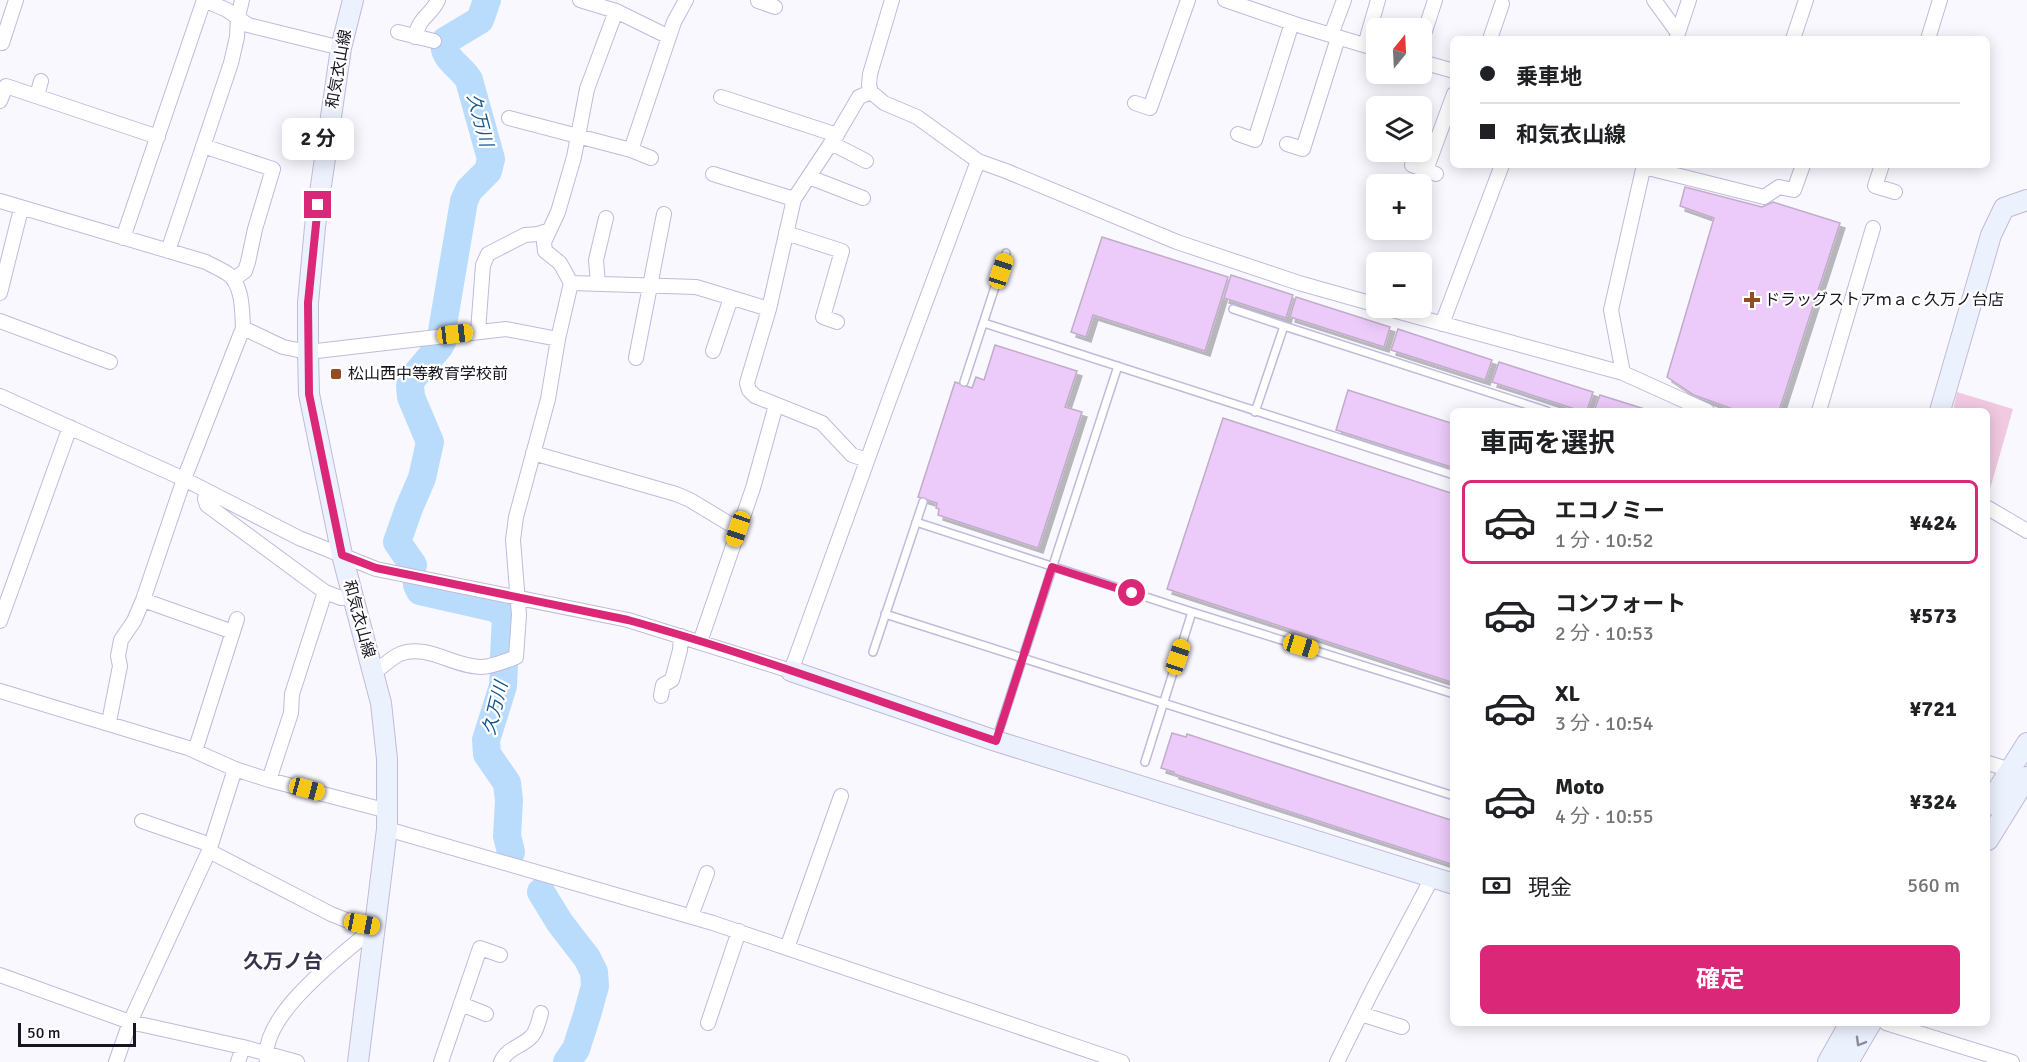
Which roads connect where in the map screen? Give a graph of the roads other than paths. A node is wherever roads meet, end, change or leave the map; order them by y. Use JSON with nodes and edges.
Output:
{"nodes":[{"id":1,"x":16,"y":0,"type":"edge"},
{"id":2,"x":204,"y":0,"type":"edge"},
{"id":3,"x":242,"y":0,"type":"edge"},
{"id":4,"x":353,"y":0,"type":"edge"},
{"id":5,"x":438,"y":0,"type":"edge"},
{"id":6,"x":580,"y":0,"type":"edge"},
{"id":7,"x":686,"y":0,"type":"edge"},
{"id":8,"x":759,"y":0,"type":"edge"},
{"id":9,"x":892,"y":0,"type":"edge"},
{"id":10,"x":1188,"y":0,"type":"edge"},
{"id":11,"x":1225,"y":0,"type":"edge"},
{"id":12,"x":1344,"y":0,"type":"edge"},
{"id":13,"x":1378,"y":0,"type":"edge"},
{"id":14,"x":1435,"y":0,"type":"edge"},
{"id":15,"x":1654,"y":0,"type":"edge"},
{"id":16,"x":1689,"y":0,"type":"edge"},
{"id":17,"x":1806,"y":0,"type":"edge"},
{"id":18,"x":1940,"y":0,"type":"edge"},
{"id":19,"x":1502,"y":4,"type":"dead end"},
{"id":20,"x":1263,"y":6,"type":"edge"},
{"id":21,"x":615,"y":7,"type":"edge"},
{"id":22,"x":775,"y":7,"type":"dead end"},
{"id":23,"x":238,"y":17,"type":"junction"},
{"id":24,"x":1375,"y":18,"type":"edge"},
{"id":25,"x":1429,"y":18,"type":"edge"},
{"id":26,"x":1292,"y":24,"type":"junction"},
{"id":27,"x":398,"y":32,"type":"dead end"},
{"id":28,"x":3,"y":34,"type":"edge"},
{"id":29,"x":1335,"y":36,"type":"junction"},
{"id":30,"x":1492,"y":36,"type":"edge"},
{"id":31,"x":1677,"y":36,"type":"edge"},
{"id":32,"x":1794,"y":36,"type":"edge"},
{"id":33,"x":1929,"y":36,"type":"edge"},
{"id":34,"x":415,"y":37,"type":"junction"},
{"id":35,"x":669,"y":38,"type":"junction"},
{"id":36,"x":434,"y":41,"type":"dead end"},
{"id":37,"x":1366,"y":45,"type":"edge"},
{"id":38,"x":341,"y":48,"type":"junction"},
{"id":39,"x":1432,"y":65,"type":"edge"},
{"id":40,"x":1450,"y":70,"type":"edge"},
{"id":41,"x":41,"y":81,"type":"dead end"},
{"id":42,"x":871,"y":92,"type":"junction"},
{"id":43,"x":37,"y":96,"type":"junction"},
{"id":44,"x":721,"y":97,"type":"dead end"},
{"id":45,"x":0,"y":101,"type":"edge"},
{"id":46,"x":1135,"y":103,"type":"dead end"},
{"id":47,"x":1450,"y":104,"type":"edge"},
{"id":48,"x":509,"y":118,"type":"dead end"},
{"id":49,"x":1238,"y":134,"type":"dead end"},
{"id":50,"x":578,"y":136,"type":"junction"},
{"id":51,"x":158,"y":137,"type":"junction"},
{"id":52,"x":834,"y":139,"type":"junction"},
{"id":53,"x":1287,"y":144,"type":"dead end"},
{"id":54,"x":203,"y":146,"type":"junction"},
{"id":55,"x":631,"y":150,"type":"junction"},
{"id":56,"x":651,"y":158,"type":"dead end"},
{"id":57,"x":866,"y":161,"type":"dead end"},
{"id":58,"x":978,"y":161,"type":"junction"},
{"id":59,"x":1501,"y":168,"type":"edge"},
{"id":60,"x":1644,"y":168,"type":"edge"},
{"id":61,"x":1652,"y":168,"type":"edge"},
{"id":62,"x":1802,"y":168,"type":"edge"},
{"id":63,"x":1881,"y":168,"type":"edge"},
{"id":64,"x":1425,"y":170,"type":"dead end"},
{"id":65,"x":713,"y":174,"type":"dead end"},
{"id":66,"x":808,"y":177,"type":"junction"},
{"id":67,"x":1895,"y":192,"type":"dead end"},
{"id":68,"x":863,"y":198,"type":"dead end"},
{"id":69,"x":794,"y":199,"type":"junction"},
{"id":70,"x":2027,"y":200,"type":"edge"},
{"id":71,"x":0,"y":201,"type":"edge"},
{"id":72,"x":21,"y":209,"type":"junction"},
{"id":73,"x":664,"y":214,"type":"dead end"},
{"id":74,"x":606,"y":218,"type":"dead end"},
{"id":75,"x":1873,"y":228,"type":"dead end"},
{"id":76,"x":549,"y":230,"type":"junction"},
{"id":77,"x":786,"y":233,"type":"junction"},
{"id":78,"x":123,"y":238,"type":"junction"},
{"id":79,"x":168,"y":251,"type":"junction"},
{"id":80,"x":1006,"y":253,"type":"dead end"},
{"id":81,"x":234,"y":279,"type":"junction"},
{"id":82,"x":571,"y":283,"type":"junction"},
{"id":83,"x":598,"y":284,"type":"junction"},
{"id":84,"x":649,"y":285,"type":"junction"},
{"id":85,"x":0,"y":292,"type":"edge"},
{"id":86,"x":731,"y":298,"type":"junction"},
{"id":87,"x":1366,"y":302,"type":"edge"},
{"id":88,"x":769,"y":309,"type":"junction"},
{"id":89,"x":1233,"y":309,"type":"dead end"},
{"id":90,"x":1421,"y":318,"type":"edge"},
{"id":91,"x":0,"y":321,"type":"edge"},
{"id":92,"x":837,"y":322,"type":"dead end"},
{"id":93,"x":984,"y":322,"type":"junction"},
{"id":94,"x":1442,"y":324,"type":"junction"},
{"id":95,"x":1284,"y":326,"type":"junction"},
{"id":96,"x":243,"y":328,"type":"junction"},
{"id":97,"x":478,"y":331,"type":"junction"},
{"id":98,"x":558,"y":339,"type":"junction"},
{"id":99,"x":713,"y":351,"type":"dead end"},
{"id":100,"x":308,"y":352,"type":"junction"},
{"id":101,"x":636,"y":358,"type":"dead end"},
{"id":102,"x":110,"y":362,"type":"dead end"},
{"id":103,"x":1118,"y":366,"type":"junction"},
{"id":104,"x":1623,"y":373,"type":"junction"},
{"id":105,"x":964,"y":382,"type":"dead end"},
{"id":106,"x":0,"y":396,"type":"edge"},
{"id":107,"x":776,"y":405,"type":"junction"},
{"id":108,"x":1539,"y":408,"type":"edge"},
{"id":109,"x":1700,"y":408,"type":"edge"},
{"id":110,"x":1820,"y":408,"type":"edge"},
{"id":111,"x":1941,"y":408,"type":"edge"},
{"id":112,"x":1255,"y":412,"type":"junction"},
{"id":113,"x":69,"y":427,"type":"junction"},
{"id":114,"x":533,"y":453,"type":"junction"},
{"id":115,"x":867,"y":460,"type":"junction"},
{"id":116,"x":1450,"y":474,"type":"edge"},
{"id":117,"x":184,"y":479,"type":"junction"},
{"id":118,"x":207,"y":491,"type":"junction"},
{"id":119,"x":923,"y":502,"type":"dead end"},
{"id":120,"x":1990,"y":509,"type":"edge"},
{"id":121,"x":916,"y":522,"type":"junction"},
{"id":122,"x":2026,"y":526,"type":"edge"},
{"id":123,"x":738,"y":529,"type":"junction"},
{"id":124,"x":342,"y":555,"type":"junction"},
{"id":125,"x":1052,"y":567,"type":"junction"},
{"id":126,"x":6,"y":585,"type":"edge"},
{"id":127,"x":325,"y":592,"type":"junction"},
{"id":128,"x":353,"y":597,"type":"junction"},
{"id":129,"x":518,"y":598,"type":"junction"},
{"id":130,"x":143,"y":600,"type":"junction"},
{"id":131,"x":1192,"y":612,"type":"junction"},
{"id":132,"x":885,"y":614,"type":"junction"},
{"id":133,"x":0,"y":621,"type":"edge"},
{"id":134,"x":681,"y":636,"type":"junction"},
{"id":135,"x":700,"y":642,"type":"junction"},
{"id":136,"x":873,"y":652,"type":"dead end"},
{"id":137,"x":1024,"y":658,"type":"junction"},
{"id":138,"x":791,"y":671,"type":"junction"},
{"id":139,"x":374,"y":673,"type":"junction"},
{"id":140,"x":0,"y":691,"type":"edge"},
{"id":141,"x":1450,"y":693,"type":"edge"},
{"id":142,"x":661,"y":696,"type":"dead end"},
{"id":143,"x":1163,"y":702,"type":"junction"},
{"id":144,"x":109,"y":722,"type":"junction"},
{"id":145,"x":996,"y":741,"type":"junction"},
{"id":146,"x":2027,"y":743,"type":"edge"},
{"id":147,"x":195,"y":751,"type":"junction"},
{"id":148,"x":1145,"y":762,"type":"dead end"},
{"id":149,"x":1990,"y":764,"type":"edge"},
{"id":150,"x":236,"y":769,"type":"junction"},
{"id":151,"x":2021,"y":774,"type":"edge"},
{"id":152,"x":269,"y":780,"type":"junction"},
{"id":153,"x":1450,"y":795,"type":"edge"},
{"id":154,"x":841,"y":796,"type":"dead end"},
{"id":155,"x":1994,"y":801,"type":"edge"},
{"id":156,"x":388,"y":820,"type":"junction"},
{"id":157,"x":142,"y":821,"type":"dead end"},
{"id":158,"x":1990,"y":827,"type":"edge"},
{"id":159,"x":210,"y":848,"type":"junction"},
{"id":160,"x":707,"y":873,"type":"dead end"},
{"id":161,"x":1432,"y":878,"type":"junction"},
{"id":162,"x":1450,"y":883,"type":"edge"},
{"id":163,"x":691,"y":916,"type":"junction"},
{"id":164,"x":375,"y":927,"type":"junction"},
{"id":165,"x":739,"y":932,"type":"junction"},
{"id":166,"x":787,"y":948,"type":"junction"},
{"id":167,"x":500,"y":955,"type":"dead end"},
{"id":168,"x":1,"y":978,"type":"edge"},
{"id":169,"x":461,"y":1004,"type":"junction"},
{"id":170,"x":541,"y":1013,"type":"dead end"},
{"id":171,"x":486,"y":1014,"type":"dead end"},
{"id":172,"x":1361,"y":1014,"type":"junction"},
{"id":173,"x":130,"y":1022,"type":"junction"},
{"id":174,"x":708,"y":1023,"type":"dead end"},
{"id":175,"x":1848,"y":1026,"type":"edge"},
{"id":176,"x":1869,"y":1026,"type":"edge"},
{"id":177,"x":1896,"y":1026,"type":"edge"},
{"id":178,"x":1402,"y":1027,"type":"dead end"},
{"id":179,"x":243,"y":1047,"type":"junction"},
{"id":180,"x":266,"y":1058,"type":"edge"},
{"id":181,"x":1100,"y":1059,"type":"edge"},
{"id":182,"x":116,"y":1062,"type":"edge"},
{"id":183,"x":238,"y":1062,"type":"edge"},
{"id":184,"x":297,"y":1062,"type":"edge"},
{"id":185,"x":358,"y":1062,"type":"edge"},
{"id":186,"x":441,"y":1062,"type":"edge"},
{"id":187,"x":501,"y":1062,"type":"edge"},
{"id":188,"x":1122,"y":1062,"type":"edge"},
{"id":189,"x":1337,"y":1062,"type":"edge"},
{"id":190,"x":1828,"y":1062,"type":"edge"},
{"id":191,"x":1848,"y":1062,"type":"edge"},
{"id":192,"x":2012,"y":1062,"type":"edge"}],
"edges":[{"from":1,"to":28,"type":"street"},
{"from":2,"to":23,"type":"street"},
{"from":2,"to":51,"type":"street"},
{"from":3,"to":23,"type":"street"},
{"from":4,"to":38,"type":"street","name":"和気衣山線"},
{"from":5,"to":34,"type":"street"},
{"from":6,"to":21,"type":"street"},
{"from":7,"to":35,"type":"street"},
{"from":8,"to":22,"type":"street"},
{"from":9,"to":42,"type":"street"},
{"from":10,"to":46,"type":"street"},
{"from":11,"to":20,"type":"street"},
{"from":12,"to":29,"type":"street"},
{"from":13,"to":24,"type":"street"},
{"from":14,"to":25,"type":"street"},
{"from":15,"to":31,"type":"street"},
{"from":16,"to":31,"type":"street"},
{"from":17,"to":32,"type":"street"},
{"from":18,"to":33,"type":"street"},
{"from":19,"to":30,"type":"street"},
{"from":20,"to":26,"type":"street"},
{"from":21,"to":35,"type":"street"},
{"from":21,"to":50,"type":"street"},
{"from":23,"to":38,"type":"street"},
{"from":23,"to":54,"type":"street"},
{"from":26,"to":29,"type":"street"},
{"from":26,"to":49,"type":"street"},
{"from":27,"to":34,"type":"street"},
{"from":29,"to":37,"type":"street"},
{"from":29,"to":53,"type":"street"},
{"from":34,"to":36,"type":"street"},
{"from":35,"to":55,"type":"street"},
{"from":38,"to":100,"type":"street","name":"和気衣山線"},
{"from":39,"to":40,"type":"street"},
{"from":41,"to":43,"type":"street"},
{"from":42,"to":52,"type":"street"},
{"from":42,"to":58,"type":"street"},
{"from":43,"to":45,"type":"street"},
{"from":43,"to":51,"type":"street"},
{"from":44,"to":52,"type":"street"},
{"from":47,"to":64,"type":"street"},
{"from":48,"to":50,"type":"street"},
{"from":50,"to":55,"type":"street"},
{"from":50,"to":76,"type":"street"},
{"from":51,"to":78,"type":"street"},
{"from":52,"to":57,"type":"street"},
{"from":52,"to":66,"type":"street"},
{"from":54,"to":79,"type":"street"},
{"from":54,"to":81,"type":"street"},
{"from":55,"to":56,"type":"street"},
{"from":58,"to":87,"type":"street"},
{"from":58,"to":115,"type":"street"},
{"from":59,"to":94,"type":"street"},
{"from":60,"to":104,"type":"street"},
{"from":61,"to":62,"type":"street"},
{"from":63,"to":67,"type":"street"},
{"from":65,"to":69,"type":"street"},
{"from":66,"to":68,"type":"street"},
{"from":66,"to":69,"type":"street"},
{"from":69,"to":77,"type":"street"},
{"from":70,"to":111,"type":"street"},
{"from":71,"to":72,"type":"street"},
{"from":72,"to":78,"type":"street"},
{"from":72,"to":85,"type":"street"},
{"from":73,"to":84,"type":"street"},
{"from":74,"to":83,"type":"street"},
{"from":75,"to":110,"type":"street"},
{"from":76,"to":82,"type":"street"},
{"from":76,"to":97,"type":"street"},
{"from":77,"to":88,"type":"street"},
{"from":77,"to":92,"type":"street"},
{"from":78,"to":79,"type":"street"},
{"from":79,"to":81,"type":"street"},
{"from":80,"to":93,"type":"lane"},
{"from":81,"to":96,"type":"street"},
{"from":82,"to":83,"type":"street"},
{"from":82,"to":98,"type":"street"},
{"from":83,"to":84,"type":"street"},
{"from":84,"to":86,"type":"street"},
{"from":84,"to":101,"type":"street"},
{"from":86,"to":88,"type":"street"},
{"from":86,"to":99,"type":"street"},
{"from":88,"to":107,"type":"street"},
{"from":89,"to":95,"type":"lane"},
{"from":90,"to":94,"type":"street"},
{"from":91,"to":102,"type":"street"},
{"from":93,"to":103,"type":"lane"},
{"from":93,"to":105,"type":"lane"},
{"from":94,"to":104,"type":"street"},
{"from":95,"to":108,"type":"lane"},
{"from":95,"to":112,"type":"lane"},
{"from":96,"to":100,"type":"street"},
{"from":96,"to":117,"type":"street"},
{"from":97,"to":98,"type":"street"},
{"from":97,"to":100,"type":"street"},
{"from":98,"to":114,"type":"street"},
{"from":100,"to":124,"type":"street","name":"和気衣山線"},
{"from":103,"to":112,"type":"lane"},
{"from":103,"to":125,"type":"lane"},
{"from":104,"to":109,"type":"street"},
{"from":106,"to":113,"type":"street"},
{"from":107,"to":115,"type":"street"},
{"from":107,"to":123,"type":"street"},
{"from":112,"to":116,"type":"lane"},
{"from":113,"to":117,"type":"street"},
{"from":113,"to":126,"type":"street"},
{"from":114,"to":123,"type":"street"},
{"from":114,"to":129,"type":"street"},
{"from":115,"to":138,"type":"street"},
{"from":117,"to":118,"type":"street"},
{"from":117,"to":130,"type":"street"},
{"from":118,"to":124,"type":"street"},
{"from":118,"to":127,"type":"street"},
{"from":119,"to":121,"type":"lane"},
{"from":120,"to":122,"type":"street"},
{"from":121,"to":125,"type":"lane"},
{"from":121,"to":132,"type":"lane"},
{"from":123,"to":135,"type":"street"},
{"from":124,"to":128,"type":"street","name":"和気衣山線"},
{"from":124,"to":129,"type":"street"},
{"from":125,"to":131,"type":"lane"},
{"from":125,"to":137,"type":"lane"},
{"from":126,"to":133,"type":"street"},
{"from":127,"to":128,"type":"street"},
{"from":127,"to":152,"type":"street"},
{"from":128,"to":139,"type":"street","name":"和気衣山線"},
{"from":129,"to":134,"type":"street"},
{"from":129,"to":139,"type":"street"},
{"from":130,"to":144,"type":"street"},
{"from":130,"to":147,"type":"street"},
{"from":131,"to":141,"type":"lane"},
{"from":131,"to":143,"type":"lane"},
{"from":132,"to":136,"type":"lane"},
{"from":132,"to":137,"type":"lane"},
{"from":134,"to":135,"type":"street"},
{"from":134,"to":142,"type":"street"},
{"from":135,"to":138,"type":"street"},
{"from":137,"to":143,"type":"lane"},
{"from":137,"to":145,"type":"lane"},
{"from":138,"to":145,"type":"street"},
{"from":139,"to":156,"type":"street","name":"和気衣山線"},
{"from":140,"to":144,"type":"street"},
{"from":143,"to":148,"type":"lane"},
{"from":143,"to":153,"type":"lane"},
{"from":144,"to":147,"type":"street"},
{"from":145,"to":161,"type":"street"},
{"from":146,"to":151,"type":"street"},
{"from":147,"to":150,"type":"street"},
{"from":149,"to":151,"type":"street"},
{"from":150,"to":152,"type":"street"},
{"from":150,"to":159,"type":"street"},
{"from":151,"to":155,"type":"street"},
{"from":152,"to":156,"type":"street"},
{"from":154,"to":166,"type":"street"},
{"from":155,"to":158,"type":"street"},
{"from":156,"to":163,"type":"street"},
{"from":156,"to":164,"type":"street","name":"和気衣山線"},
{"from":157,"to":159,"type":"street"},
{"from":159,"to":164,"type":"street"},
{"from":159,"to":173,"type":"street"},
{"from":160,"to":163,"type":"street"},
{"from":161,"to":162,"type":"street"},
{"from":161,"to":172,"type":"street"},
{"from":163,"to":165,"type":"street"},
{"from":164,"to":180,"type":"street"},
{"from":164,"to":185,"type":"street","name":"和気衣山線"},
{"from":165,"to":166,"type":"street"},
{"from":165,"to":174,"type":"street"},
{"from":166,"to":181,"type":"street"},
{"from":167,"to":169,"type":"street"},
{"from":168,"to":173,"type":"street"},
{"from":169,"to":171,"type":"street"},
{"from":169,"to":186,"type":"street"},
{"from":170,"to":187,"type":"street"},
{"from":172,"to":178,"type":"street"},
{"from":172,"to":189,"type":"street"},
{"from":173,"to":179,"type":"street"},
{"from":173,"to":182,"type":"street"},
{"from":175,"to":190,"type":"street"},
{"from":176,"to":191,"type":"street","one_way":true},
{"from":177,"to":192,"type":"street"},
{"from":179,"to":180,"type":"street"},
{"from":179,"to":183,"type":"street"},
{"from":180,"to":184,"type":"street"},
{"from":181,"to":188,"type":"street"}]}
